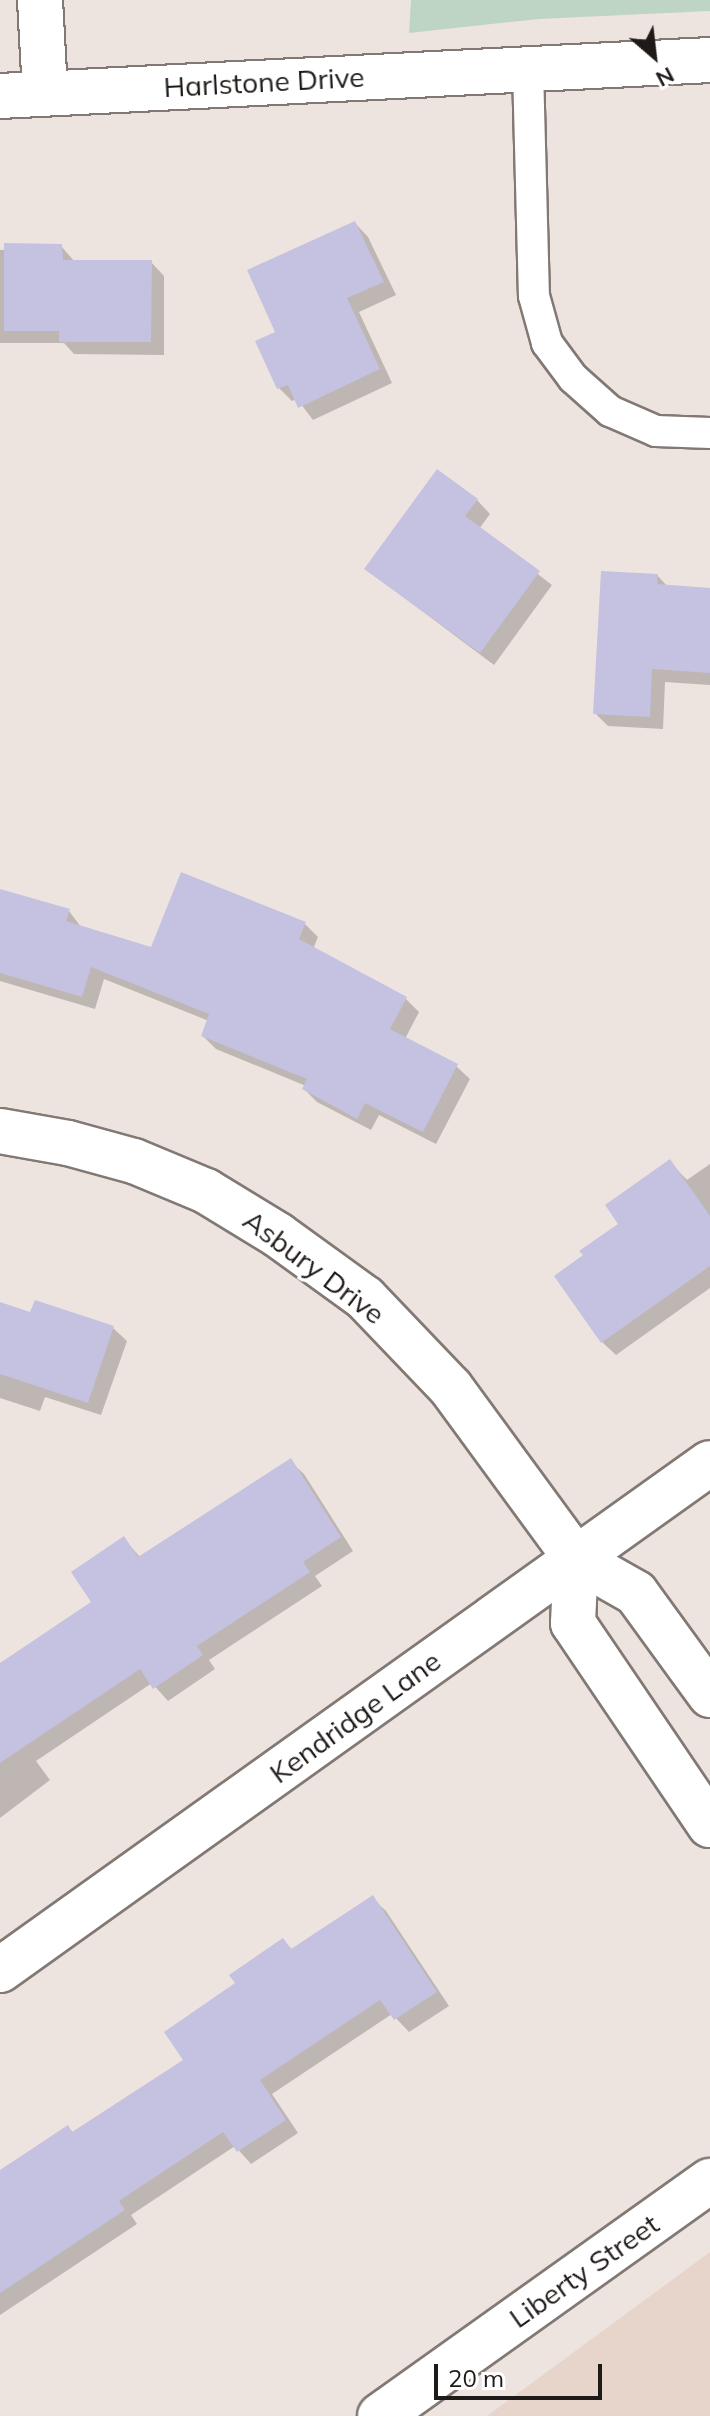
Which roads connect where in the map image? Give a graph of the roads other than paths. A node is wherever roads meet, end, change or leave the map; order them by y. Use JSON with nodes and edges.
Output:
{"nodes":[{"id":1,"x":40,"y":0,"type":"edge"},
{"id":2,"x":710,"y":60,"type":"edge"},
{"id":3,"x":528,"y":69,"type":"junction"},
{"id":4,"x":45,"y":93,"type":"junction"},
{"id":5,"x":0,"y":96,"type":"edge"},
{"id":6,"x":710,"y":433,"type":"edge"},
{"id":7,"x":0,"y":1131,"type":"edge"},
{"id":8,"x":710,"y":1463,"type":"edge"},
{"id":9,"x":576,"y":1559,"type":"junction"},
{"id":10,"x":710,"y":1695,"type":"edge"},
{"id":11,"x":710,"y":1825,"type":"edge"},
{"id":12,"x":0,"y":1970,"type":"edge"},
{"id":13,"x":710,"y":2181,"type":"edge"},
{"id":14,"x":380,"y":2416,"type":"edge"}],
"edges":[{"from":1,"to":4,"type":"street"},
{"from":2,"to":3,"type":"street","name":"Harlstone Drive"},
{"from":3,"to":4,"type":"street","name":"Harlstone Drive"},
{"from":3,"to":6,"type":"lane"},
{"from":4,"to":5,"type":"street","name":"Harlstone Drive"},
{"from":7,"to":9,"type":"street","name":"Asbury Drive"},
{"from":8,"to":9,"type":"street","name":"Kendridge Lane"},
{"from":9,"to":10,"type":"street","name":"Asbury Drive"},
{"from":9,"to":11,"type":"street"},
{"from":9,"to":12,"type":"street","name":"Kendridge Lane"},
{"from":13,"to":14,"type":"street","name":"Liberty Street"}]}
